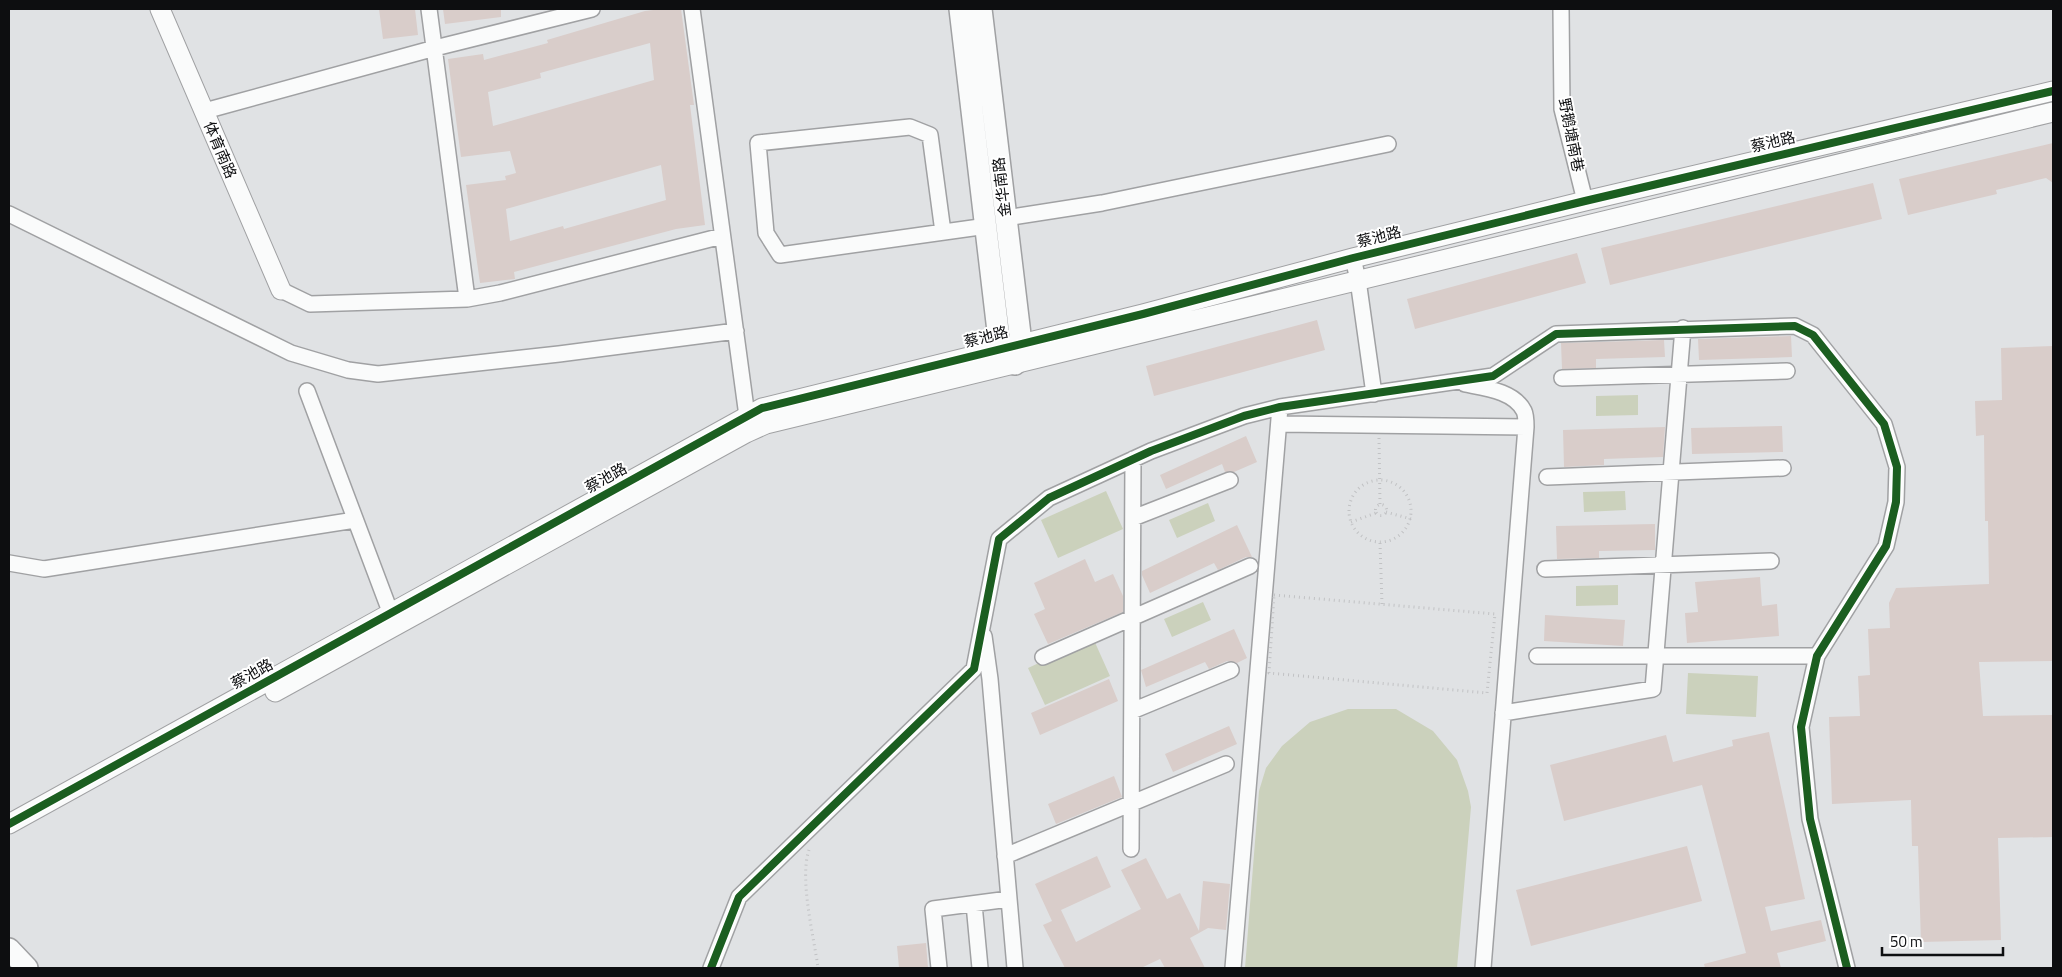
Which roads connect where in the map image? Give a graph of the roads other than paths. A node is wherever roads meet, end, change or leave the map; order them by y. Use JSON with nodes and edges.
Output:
{"nodes":[{"id":1,"x":160,"y":9,"type":"edge"},
{"id":2,"x":171,"y":9,"type":"edge"},
{"id":3,"x":429,"y":9,"type":"edge"},
{"id":4,"x":592,"y":9,"type":"edge"},
{"id":5,"x":692,"y":9,"type":"edge"},
{"id":6,"x":960,"y":9,"type":"edge"},
{"id":7,"x":981,"y":9,"type":"edge"},
{"id":8,"x":1561,"y":9,"type":"edge"},
{"id":9,"x":434,"y":48,"type":"junction"},
{"id":10,"x":2053,"y":91,"type":"edge"},
{"id":11,"x":212,"y":109,"type":"junction"},
{"id":12,"x":2053,"y":112,"type":"edge"},
{"id":13,"x":1388,"y":144,"type":"dead end"},
{"id":14,"x":1585,"y":200,"type":"junction"},
{"id":15,"x":9,"y":214,"type":"edge"},
{"id":16,"x":996,"y":222,"type":"junction"},
{"id":17,"x":721,"y":232,"type":"junction"},
{"id":18,"x":942,"y":232,"type":"junction"},
{"id":19,"x":1353,"y":258,"type":"junction"},
{"id":20,"x":1358,"y":280,"type":"junction"},
{"id":21,"x":283,"y":287,"type":"junction"},
{"id":22,"x":466,"y":291,"type":"junction"},
{"id":23,"x":1683,"y":328,"type":"junction"},
{"id":24,"x":736,"y":331,"type":"junction"},
{"id":25,"x":1021,"y":343,"type":"junction"},
{"id":26,"x":1000,"y":348,"type":"junction"},
{"id":27,"x":1015,"y":364,"type":"junction"},
{"id":28,"x":1788,"y":371,"type":"dead end"},
{"id":29,"x":1679,"y":374,"type":"junction"},
{"id":30,"x":1562,"y":378,"type":"dead end"},
{"id":31,"x":1454,"y":382,"type":"junction"},
{"id":32,"x":307,"y":391,"type":"dead end"},
{"id":33,"x":1374,"y":394,"type":"junction"},
{"id":34,"x":1280,"y":407,"type":"junction"},
{"id":35,"x":1279,"y":424,"type":"junction"},
{"id":36,"x":746,"y":425,"type":"junction"},
{"id":37,"x":1526,"y":427,"type":"junction"},
{"id":38,"x":1134,"y":459,"type":"junction"},
{"id":39,"x":1783,"y":468,"type":"dead end"},
{"id":40,"x":1671,"y":473,"type":"junction"},
{"id":41,"x":1547,"y":477,"type":"dead end"},
{"id":42,"x":1230,"y":480,"type":"dead end"},
{"id":43,"x":1133,"y":518,"type":"junction"},
{"id":44,"x":355,"y":520,"type":"junction"},
{"id":45,"x":1771,"y":561,"type":"dead end"},
{"id":46,"x":9,"y":563,"type":"edge"},
{"id":47,"x":1664,"y":565,"type":"junction"},
{"id":48,"x":1250,"y":566,"type":"dead end"},
{"id":49,"x":1545,"y":569,"type":"dead end"},
{"id":50,"x":1132,"y":617,"type":"junction"},
{"id":51,"x":392,"y":620,"type":"junction"},
{"id":52,"x":982,"y":624,"type":"junction"},
{"id":53,"x":1537,"y":656,"type":"dead end"},
{"id":54,"x":1817,"y":656,"type":"junction"},
{"id":55,"x":1042,"y":657,"type":"dead end"},
{"id":56,"x":1656,"y":657,"type":"junction"},
{"id":57,"x":1231,"y":670,"type":"dead end"},
{"id":58,"x":1132,"y":711,"type":"junction"},
{"id":59,"x":1503,"y":713,"type":"junction"},
{"id":60,"x":1226,"y":764,"type":"dead end"},
{"id":61,"x":1132,"y":803,"type":"junction"},
{"id":62,"x":9,"y":824,"type":"edge"},
{"id":63,"x":9,"y":838,"type":"edge"},
{"id":64,"x":1131,"y":849,"type":"dead end"},
{"id":65,"x":1005,"y":856,"type":"junction"},
{"id":66,"x":1009,"y":899,"type":"junction"},
{"id":67,"x":974,"y":904,"type":"junction"},
{"id":68,"x":9,"y":949,"type":"edge"},
{"id":69,"x":27,"y":968,"type":"edge"},
{"id":70,"x":712,"y":968,"type":"edge"},
{"id":71,"x":939,"y":968,"type":"edge"},
{"id":72,"x":980,"y":968,"type":"edge"},
{"id":73,"x":1015,"y":968,"type":"edge"},
{"id":74,"x":1233,"y":968,"type":"edge"},
{"id":75,"x":1483,"y":968,"type":"edge"},
{"id":76,"x":1847,"y":968,"type":"edge"}],
"edges":[{"from":1,"to":21,"type":"street","name":"体育南路"},
{"from":2,"to":11,"type":"street","name":"体育南路"},
{"from":3,"to":9,"type":"street"},
{"from":4,"to":9,"type":"street"},
{"from":5,"to":17,"type":"street"},
{"from":6,"to":16,"type":"main road","name":"金华南路"},
{"from":7,"to":16,"type":"main road","name":"金华南路"},
{"from":8,"to":14,"type":"street","name":"野鹅塘南巷"},
{"from":9,"to":11,"type":"street"},
{"from":9,"to":22,"type":"street"},
{"from":10,"to":14,"type":"street","name":"蔡池路"},
{"from":11,"to":21,"type":"street","name":"体育南路"},
{"from":12,"to":20,"type":"street","name":"蔡池路"},
{"from":13,"to":16,"type":"street"},
{"from":14,"to":19,"type":"street","name":"蔡池路"},
{"from":15,"to":24,"type":"street"},
{"from":16,"to":18,"type":"street"},
{"from":16,"to":25,"type":"main road","name":"金华南路"},
{"from":16,"to":26,"type":"main road","name":"金华南路"},
{"from":17,"to":21,"type":"street"},
{"from":17,"to":22,"type":"street"},
{"from":17,"to":24,"type":"street"},
{"from":18,"to":18,"type":"street"},
{"from":19,"to":20,"type":"street"},
{"from":19,"to":25,"type":"street","name":"蔡池路"},
{"from":20,"to":27,"type":"street","name":"蔡池路"},
{"from":20,"to":33,"type":"street"},
{"from":21,"to":22,"type":"street"},
{"from":23,"to":29,"type":"street"},
{"from":23,"to":31,"type":"street"},
{"from":23,"to":54,"type":"street"},
{"from":24,"to":36,"type":"street"},
{"from":25,"to":26,"type":"street","name":"蔡池路"},
{"from":25,"to":27,"type":"main road","name":"金华南路"},
{"from":26,"to":27,"type":"main road"},
{"from":26,"to":36,"type":"street","name":"蔡池路"},
{"from":27,"to":36,"type":"street","name":"蔡池路"},
{"from":28,"to":29,"type":"street"},
{"from":29,"to":30,"type":"street"},
{"from":29,"to":40,"type":"street"},
{"from":31,"to":33,"type":"street"},
{"from":31,"to":37,"type":"street"},
{"from":32,"to":44,"type":"street"},
{"from":33,"to":34,"type":"street"},
{"from":34,"to":35,"type":"street"},
{"from":34,"to":38,"type":"street"},
{"from":35,"to":37,"type":"street"},
{"from":35,"to":74,"type":"street"},
{"from":36,"to":51,"type":"street","name":"蔡池路"},
{"from":37,"to":59,"type":"street"},
{"from":38,"to":43,"type":"street"},
{"from":38,"to":52,"type":"street"},
{"from":39,"to":40,"type":"street"},
{"from":40,"to":41,"type":"street"},
{"from":40,"to":47,"type":"street"},
{"from":42,"to":43,"type":"street"},
{"from":43,"to":50,"type":"street"},
{"from":44,"to":46,"type":"street"},
{"from":44,"to":51,"type":"street"},
{"from":45,"to":47,"type":"street"},
{"from":47,"to":49,"type":"street"},
{"from":47,"to":56,"type":"street"},
{"from":48,"to":50,"type":"street"},
{"from":50,"to":55,"type":"street"},
{"from":50,"to":58,"type":"street"},
{"from":51,"to":62,"type":"street","name":"蔡池路"},
{"from":51,"to":63,"type":"street","name":"蔡池路"},
{"from":52,"to":65,"type":"street"},
{"from":52,"to":70,"type":"street"},
{"from":53,"to":56,"type":"street"},
{"from":54,"to":56,"type":"street"},
{"from":54,"to":76,"type":"street"},
{"from":56,"to":59,"type":"street"},
{"from":57,"to":58,"type":"street"},
{"from":58,"to":61,"type":"street"},
{"from":59,"to":75,"type":"street"},
{"from":60,"to":61,"type":"street"},
{"from":61,"to":64,"type":"street"},
{"from":61,"to":65,"type":"street"},
{"from":65,"to":66,"type":"street"},
{"from":66,"to":67,"type":"street"},
{"from":66,"to":73,"type":"street"},
{"from":67,"to":71,"type":"street"},
{"from":67,"to":72,"type":"street"},
{"from":68,"to":69,"type":"main road"}]}
